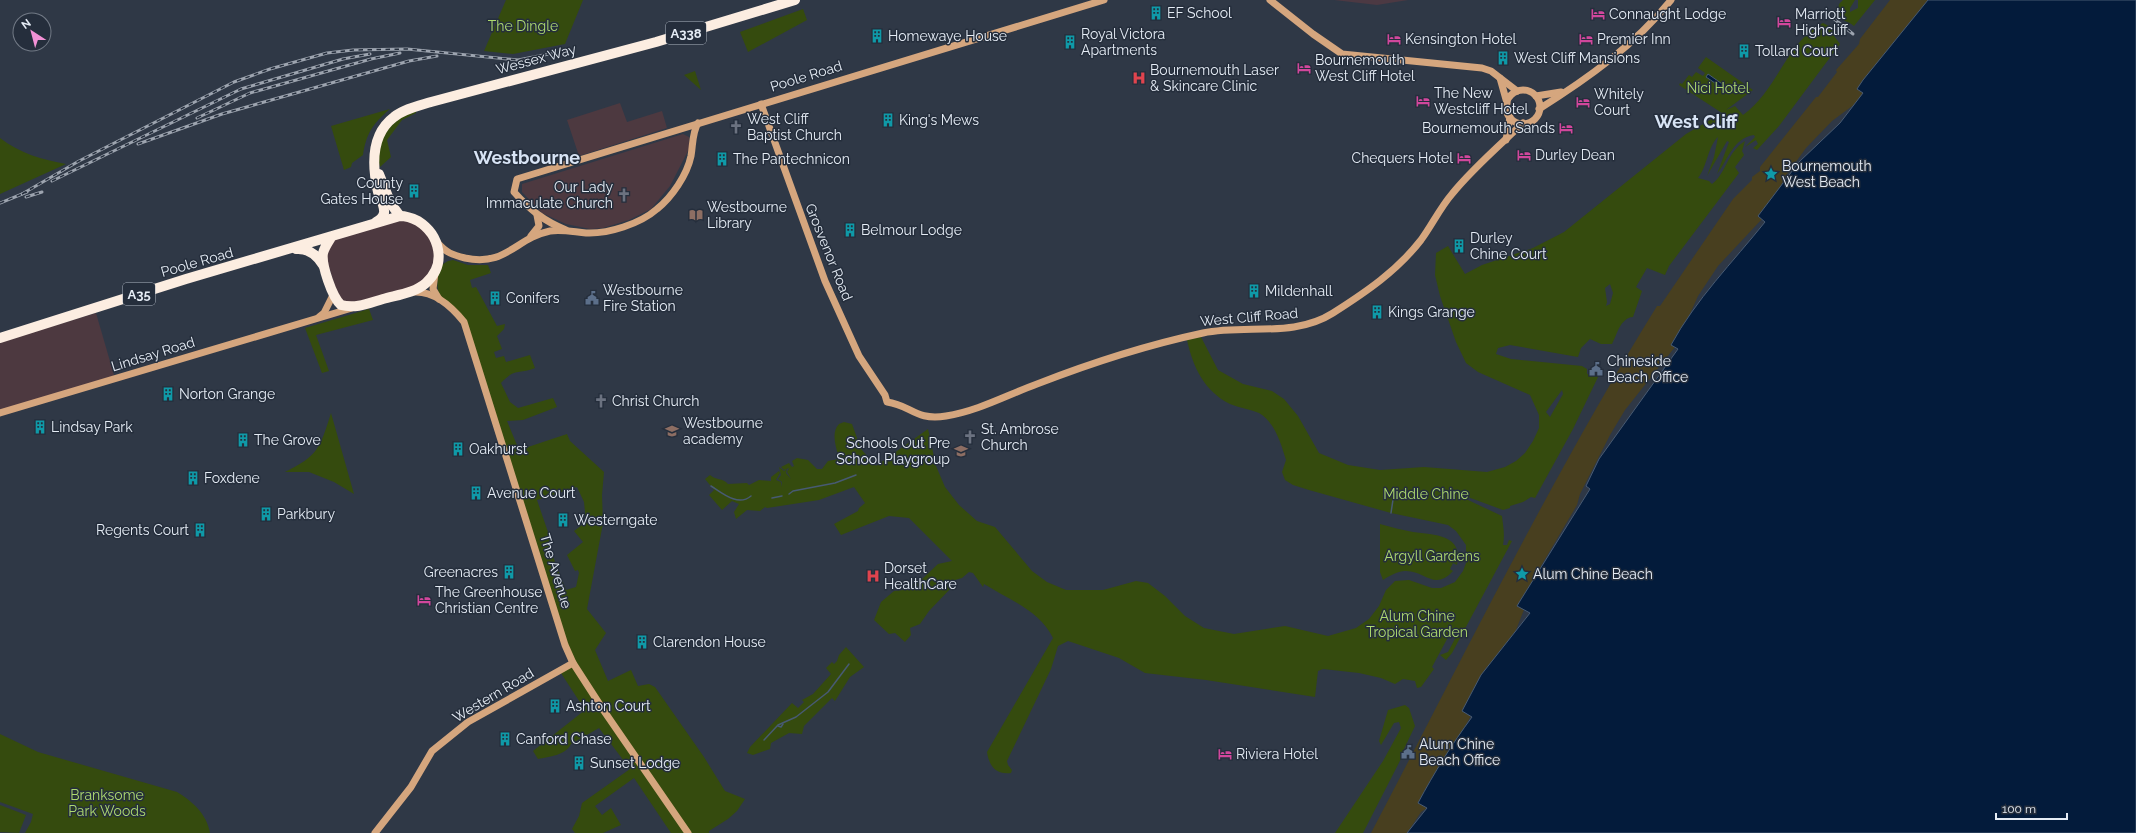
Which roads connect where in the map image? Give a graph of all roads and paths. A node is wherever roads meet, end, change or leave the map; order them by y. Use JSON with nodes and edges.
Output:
{"nodes":[{"id":1,"x":795,"y":0,"type":"edge"},
{"id":2,"x":1104,"y":0,"type":"edge"},
{"id":3,"x":1270,"y":0,"type":"edge"},
{"id":4,"x":1671,"y":0,"type":"edge"},
{"id":5,"x":1091,"y":2,"type":"edge"},
{"id":6,"x":1500,"y":78,"type":"junction"},
{"id":7,"x":1574,"y":87,"type":"junction"},
{"id":8,"x":1517,"y":91,"type":"junction"},
{"id":9,"x":1536,"y":96,"type":"junction"},
{"id":10,"x":1506,"y":103,"type":"junction"},
{"id":11,"x":761,"y":104,"type":"junction"},
{"id":12,"x":1539,"y":110,"type":"junction"},
{"id":13,"x":1510,"y":117,"type":"junction"},
{"id":14,"x":1523,"y":123,"type":"junction"},
{"id":15,"x":698,"y":124,"type":"junction"},
{"id":16,"x":679,"y":129,"type":"junction"},
{"id":17,"x":1506,"y":140,"type":"junction"},
{"id":18,"x":693,"y":142,"type":"junction"},
{"id":19,"x":375,"y":167,"type":"junction"},
{"id":20,"x":537,"y":215,"type":"junction"},
{"id":21,"x":400,"y":216,"type":"junction"},
{"id":22,"x":371,"y":224,"type":"junction"},
{"id":23,"x":566,"y":230,"type":"junction"},
{"id":24,"x":332,"y":236,"type":"junction"},
{"id":25,"x":437,"y":242,"type":"junction"},
{"id":26,"x":522,"y":243,"type":"junction"},
{"id":27,"x":288,"y":249,"type":"junction"},
{"id":28,"x":451,"y":255,"type":"junction"},
{"id":29,"x":436,"y":269,"type":"junction"},
{"id":30,"x":326,"y":271,"type":"junction"},
{"id":31,"x":411,"y":292,"type":"junction"},
{"id":32,"x":333,"y":295,"type":"junction"},
{"id":33,"x":440,"y":300,"type":"junction"},
{"id":34,"x":354,"y":307,"type":"junction"},
{"id":35,"x":314,"y":320,"type":"junction"},
{"id":36,"x":0,"y":338,"type":"edge"},
{"id":37,"x":887,"y":402,"type":"joint"},
{"id":38,"x":0,"y":413,"type":"edge"},
{"id":39,"x":573,"y":662,"type":"junction"},
{"id":40,"x":375,"y":833,"type":"edge"},
{"id":41,"x":688,"y":833,"type":"edge"}],
"edges":[{"from":1,"to":19,"type":"highway","name":"Wessex Way","number":"A338"},
{"from":2,"to":5,"type":"street","name":"Poole Road"},
{"from":3,"to":6,"type":"street"},
{"from":4,"to":7,"type":"street"},
{"from":5,"to":11,"type":"street","name":"Poole Road"},
{"from":6,"to":8,"type":"street"},
{"from":6,"to":10,"type":"street"},
{"from":7,"to":9,"type":"street"},
{"from":7,"to":12,"type":"street"},
{"from":8,"to":9,"type":"street"},
{"from":8,"to":10,"type":"street"},
{"from":9,"to":12,"type":"street"},
{"from":10,"to":13,"type":"street"},
{"from":11,"to":15,"type":"street","name":"Poole Road"},
{"from":11,"to":37,"type":"street","name":"Grosvenor Road"},
{"from":12,"to":14,"type":"street"},
{"from":13,"to":14,"type":"street"},
{"from":13,"to":17,"type":"street"},
{"from":14,"to":17,"type":"street","name":"West Cliff Road"},
{"from":15,"to":16,"type":"street","name":"Poole Road"},
{"from":15,"to":18,"type":"street"},
{"from":16,"to":18,"type":"street"},
{"from":16,"to":20,"type":"street","name":"Poole Road"},
{"from":17,"to":37,"type":"street","name":"West Cliff Road"},
{"from":18,"to":23,"type":"street"},
{"from":19,"to":21,"type":"highway","name":"Wessex Way","number":"A338"},
{"from":19,"to":22,"type":"highway","number":"A338"},
{"from":20,"to":23,"type":"street"},
{"from":20,"to":26,"type":"street"},
{"from":21,"to":22,"type":"highway","number":"A35"},
{"from":21,"to":25,"type":"highway"},
{"from":22,"to":24,"type":"highway","number":"A35"},
{"from":23,"to":26,"type":"street"},
{"from":24,"to":27,"type":"highway","name":"Poole Road","number":"A35"},
{"from":24,"to":30,"type":"highway","number":"A35"},
{"from":25,"to":28,"type":"street"},
{"from":25,"to":29,"type":"highway"},
{"from":26,"to":28,"type":"street"},
{"from":27,"to":30,"type":"highway","name":"Poole Road","number":"A35"},
{"from":27,"to":36,"type":"highway","name":"Poole Road","number":"A35"},
{"from":28,"to":29,"type":"street"},
{"from":29,"to":31,"type":"highway"},
{"from":29,"to":33,"type":"street"},
{"from":30,"to":32,"type":"highway","number":"A35"},
{"from":31,"to":33,"type":"street","name":"The Avenue"},
{"from":31,"to":34,"type":"highway"},
{"from":32,"to":34,"type":"highway"},
{"from":32,"to":35,"type":"street","name":"Lindsay Road"},
{"from":33,"to":39,"type":"street","name":"The Avenue"},
{"from":34,"to":35,"type":"street","name":"Lindsay Road"},
{"from":35,"to":38,"type":"street","name":"Lindsay Road"},
{"from":39,"to":40,"type":"street","name":"Western Road"},
{"from":39,"to":41,"type":"street","name":"The Avenue"}]}
